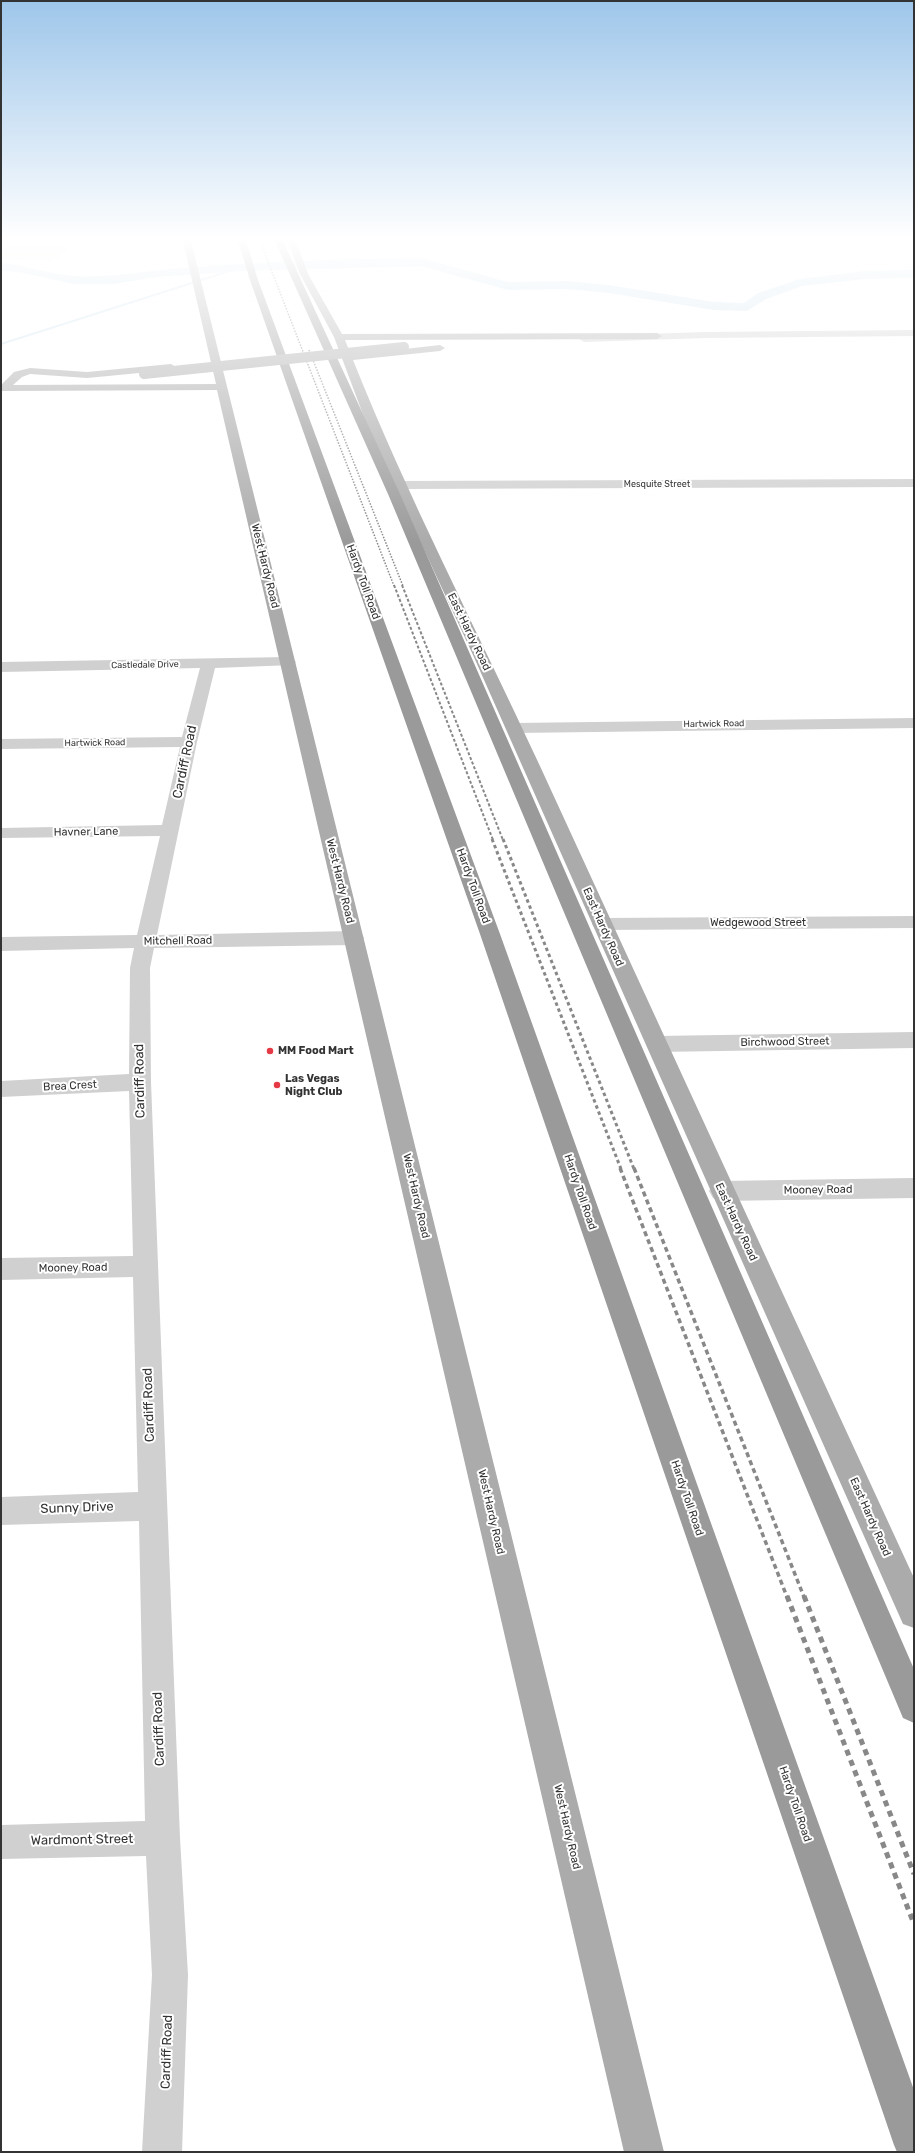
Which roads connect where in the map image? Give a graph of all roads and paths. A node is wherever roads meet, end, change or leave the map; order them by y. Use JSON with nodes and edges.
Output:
{"nodes":[{"id":1,"x":211,"y":341,"type":"edge"},
{"id":2,"x":276,"y":341,"type":"edge"},
{"id":3,"x":326,"y":341,"type":"edge"},
{"id":4,"x":341,"y":341,"type":"edge"},
{"id":5,"x":357,"y":341,"type":"edge"},
{"id":6,"x":465,"y":341,"type":"edge"},
{"id":7,"x":585,"y":341,"type":"edge"},
{"id":8,"x":540,"y":346,"type":"dead end"},
{"id":9,"x":576,"y":349,"type":"dead end"},
{"id":10,"x":382,"y":354,"type":"junction"},
{"id":11,"x":215,"y":358,"type":"junction"},
{"id":12,"x":348,"y":358,"type":"junction"},
{"id":13,"x":186,"y":366,"type":"junction"},
{"id":14,"x":4,"y":386,"type":"edge"},
{"id":15,"x":183,"y":387,"type":"junction"},
{"id":16,"x":221,"y":388,"type":"junction"},
{"id":17,"x":914,"y":483,"type":"edge"},
{"id":18,"x":400,"y":485,"type":"junction"},
{"id":19,"x":288,"y":662,"type":"junction"},
{"id":20,"x":208,"y":664,"type":"junction"},
{"id":21,"x":1,"y":667,"type":"edge"},
{"id":22,"x":914,"y":723,"type":"edge"},
{"id":23,"x":514,"y":728,"type":"junction"},
{"id":24,"x":189,"y":742,"type":"junction"},
{"id":25,"x":1,"y":744,"type":"edge"},
{"id":26,"x":171,"y":830,"type":"junction"},
{"id":27,"x":1,"y":833,"type":"edge"},
{"id":28,"x":914,"y":922,"type":"edge"},
{"id":29,"x":602,"y":924,"type":"junction"},
{"id":30,"x":354,"y":938,"type":"junction"},
{"id":31,"x":146,"y":942,"type":"junction"},
{"id":32,"x":1,"y":944,"type":"edge"},
{"id":33,"x":914,"y":1040,"type":"edge"},
{"id":34,"x":657,"y":1044,"type":"junction"},
{"id":35,"x":140,"y":1082,"type":"junction"},
{"id":36,"x":1,"y":1089,"type":"edge"},
{"id":37,"x":914,"y":1188,"type":"edge"},
{"id":38,"x":722,"y":1191,"type":"junction"},
{"id":39,"x":145,"y":1266,"type":"junction"},
{"id":40,"x":1,"y":1269,"type":"edge"},
{"id":41,"x":152,"y":1506,"type":"junction"},
{"id":42,"x":1,"y":1510,"type":"edge"},
{"id":43,"x":914,"y":1613,"type":"edge"},
{"id":44,"x":914,"y":1707,"type":"edge"},
{"id":45,"x":162,"y":1838,"type":"junction"},
{"id":46,"x":1,"y":1842,"type":"edge"},
{"id":47,"x":914,"y":2145,"type":"edge"},
{"id":48,"x":162,"y":2152,"type":"edge"},
{"id":49,"x":644,"y":2152,"type":"edge"}],
"edges":[{"from":1,"to":11,"type":"main road","name":"West Hardy Road"},
{"from":2,"to":47,"type":"highway","name":"Hardy Toll Road"},
{"from":3,"to":44,"type":"highway"},
{"from":4,"to":12,"type":"main road","name":"East Hardy Road"},
{"from":5,"to":10,"type":"main road"},
{"from":6,"to":14,"type":"main road","bridge":true},
{"from":7,"to":9,"type":"main road"},
{"from":8,"to":10,"type":"main road"},
{"from":10,"to":12,"type":"main road"},
{"from":11,"to":13,"type":"main road"},
{"from":11,"to":16,"type":"main road","name":"West Hardy Road"},
{"from":12,"to":18,"type":"main road","name":"East Hardy Road"},
{"from":13,"to":14,"type":"main road"},
{"from":13,"to":15,"type":"main road"},
{"from":14,"to":15,"type":"main road"},
{"from":15,"to":16,"type":"main road"},
{"from":16,"to":19,"type":"main road","name":"West Hardy Road"},
{"from":17,"to":18,"type":"street","name":"Mesquite Street"},
{"from":18,"to":23,"type":"main road","name":"East Hardy Road"},
{"from":19,"to":20,"type":"street","name":"Castledale Drive"},
{"from":19,"to":30,"type":"main road","name":"West Hardy Road"},
{"from":20,"to":21,"type":"street","name":"Castledale Drive"},
{"from":20,"to":24,"type":"street","name":"Cardiff Road"},
{"from":22,"to":23,"type":"street","name":"Hartwick Road"},
{"from":23,"to":29,"type":"main road","name":"East Hardy Road"},
{"from":24,"to":25,"type":"street","name":"Hartwick Road"},
{"from":24,"to":26,"type":"street","name":"Cardiff Road"},
{"from":26,"to":27,"type":"street","name":"Havner Lane"},
{"from":26,"to":31,"type":"street","name":"Cardiff Road"},
{"from":28,"to":29,"type":"street","name":"Wedgewood Street"},
{"from":29,"to":34,"type":"main road","name":"East Hardy Road"},
{"from":30,"to":31,"type":"street","name":"Mitchell Road"},
{"from":30,"to":49,"type":"main road","name":"West Hardy Road"},
{"from":31,"to":32,"type":"street","name":"Mitchell Road"},
{"from":31,"to":35,"type":"street","name":"Cardiff Road"},
{"from":33,"to":34,"type":"street","name":"Birchwood Street"},
{"from":34,"to":38,"type":"main road","name":"East Hardy Road"},
{"from":35,"to":36,"type":"street","name":"Brea Crest"},
{"from":35,"to":39,"type":"street","name":"Cardiff Road"},
{"from":37,"to":38,"type":"street","name":"Mooney Road"},
{"from":38,"to":43,"type":"main road","name":"East Hardy Road"},
{"from":39,"to":40,"type":"street","name":"Mooney Road"},
{"from":39,"to":41,"type":"street","name":"Cardiff Road"},
{"from":41,"to":42,"type":"street","name":"Sunny Drive"},
{"from":41,"to":45,"type":"street","name":"Cardiff Road"},
{"from":45,"to":46,"type":"street","name":"Wardmont Street"},
{"from":45,"to":48,"type":"street","name":"Cardiff Road"}]}
